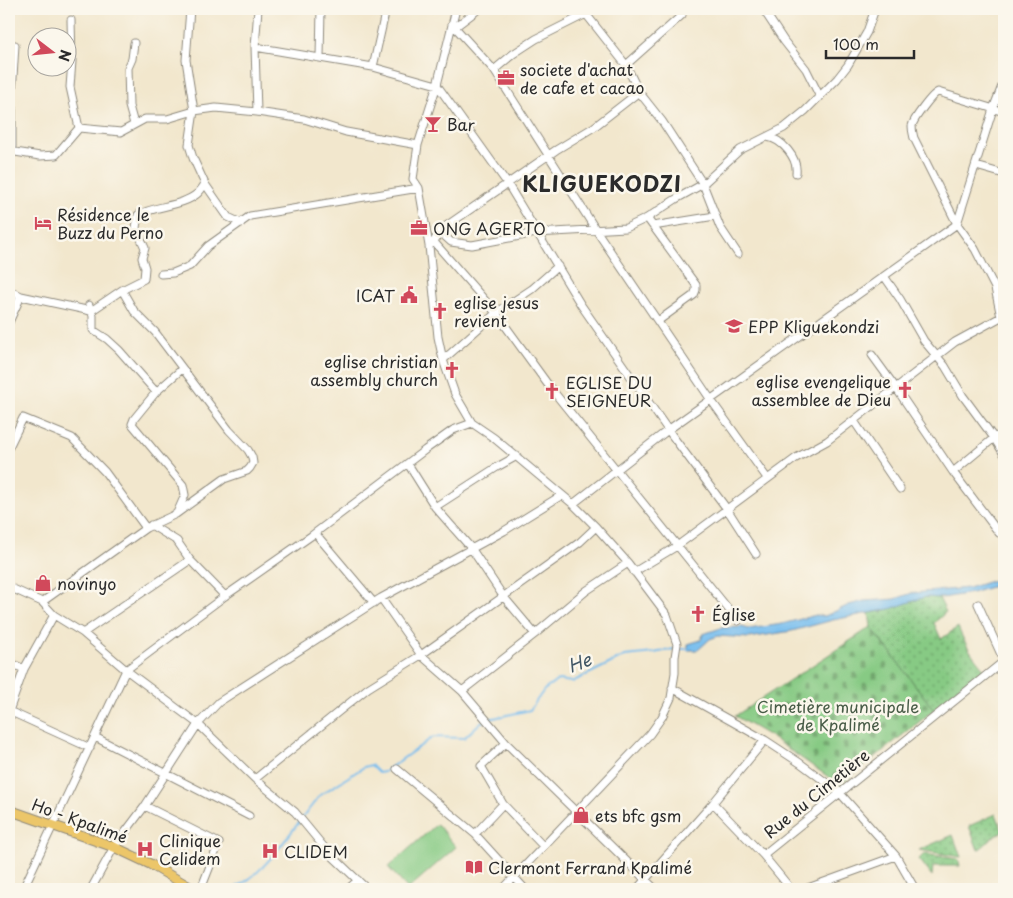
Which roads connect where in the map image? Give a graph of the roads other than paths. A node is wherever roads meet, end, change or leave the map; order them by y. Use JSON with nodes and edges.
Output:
{"nodes":[{"id":1,"x":190,"y":9,"type":"edge"},
{"id":2,"x":258,"y":9,"type":"edge"},
{"id":3,"x":321,"y":9,"type":"edge"},
{"id":4,"x":386,"y":9,"type":"edge"},
{"id":5,"x":456,"y":9,"type":"edge"},
{"id":6,"x":479,"y":9,"type":"edge"},
{"id":7,"x":763,"y":9,"type":"edge"},
{"id":8,"x":875,"y":9,"type":"edge"},
{"id":9,"x":589,"y":11,"type":"edge"},
{"id":10,"x":682,"y":15,"type":"dead end"},
{"id":11,"x":72,"y":20,"type":"dead end"},
{"id":12,"x":454,"y":25,"type":"junction"},
{"id":13,"x":134,"y":43,"type":"dead end"},
{"id":14,"x":15,"y":45,"type":"dead end"},
{"id":15,"x":256,"y":47,"type":"junction"},
{"id":16,"x":320,"y":57,"type":"junction"},
{"id":17,"x":626,"y":65,"type":"junction"},
{"id":18,"x":373,"y":67,"type":"junction"},
{"id":19,"x":494,"y":70,"type":"junction"},
{"id":20,"x":1004,"y":81,"type":"edge"},
{"id":21,"x":437,"y":85,"type":"junction"},
{"id":22,"x":639,"y":92,"type":"junction"},
{"id":23,"x":820,"y":96,"type":"junction"},
{"id":24,"x":993,"y":109,"type":"junction"},
{"id":25,"x":194,"y":111,"type":"junction"},
{"id":26,"x":257,"y":112,"type":"junction"},
{"id":27,"x":1004,"y":112,"type":"edge"},
{"id":28,"x":134,"y":124,"type":"junction"},
{"id":29,"x":78,"y":128,"type":"junction"},
{"id":30,"x":767,"y":137,"type":"junction"},
{"id":31,"x":418,"y":146,"type":"junction"},
{"id":32,"x":10,"y":152,"type":"edge"},
{"id":33,"x":549,"y":155,"type":"junction"},
{"id":34,"x":976,"y":166,"type":"junction"},
{"id":35,"x":796,"y":173,"type":"dead end"},
{"id":36,"x":1004,"y":174,"type":"edge"},
{"id":37,"x":507,"y":183,"type":"junction"},
{"id":38,"x":205,"y":184,"type":"junction"},
{"id":39,"x":703,"y":184,"type":"junction"},
{"id":40,"x":419,"y":188,"type":"junction"},
{"id":41,"x":715,"y":216,"type":"junction"},
{"id":42,"x":647,"y":218,"type":"junction"},
{"id":43,"x":240,"y":223,"type":"junction"},
{"id":44,"x":957,"y":224,"type":"junction"},
{"id":45,"x":652,"y":226,"type":"junction"},
{"id":46,"x":596,"y":230,"type":"junction"},
{"id":47,"x":439,"y":231,"type":"junction"},
{"id":48,"x":536,"y":233,"type":"junction"},
{"id":49,"x":432,"y":244,"type":"junction"},
{"id":50,"x":738,"y":254,"type":"dead end"},
{"id":51,"x":558,"y":266,"type":"junction"},
{"id":52,"x":161,"y":274,"type":"dead end"},
{"id":53,"x":884,"y":276,"type":"junction"},
{"id":54,"x":9,"y":290,"type":"edge"},
{"id":55,"x":122,"y":290,"type":"junction"},
{"id":56,"x":21,"y":296,"type":"junction"},
{"id":57,"x":90,"y":308,"type":"junction"},
{"id":58,"x":496,"y":313,"type":"junction"},
{"id":59,"x":1002,"y":314,"type":"edge"},
{"id":60,"x":658,"y":321,"type":"junction"},
{"id":61,"x":9,"y":322,"type":"edge"},
{"id":62,"x":1004,"y":325,"type":"edge"},
{"id":63,"x":872,"y":356,"type":"dead end"},
{"id":64,"x":937,"y":357,"type":"junction"},
{"id":65,"x":443,"y":360,"type":"junction"},
{"id":66,"x":182,"y":369,"type":"junction"},
{"id":67,"x":896,"y":388,"type":"junction"},
{"id":68,"x":156,"y":392,"type":"junction"},
{"id":69,"x":711,"y":400,"type":"junction"},
{"id":70,"x":854,"y":421,"type":"junction"},
{"id":71,"x":472,"y":423,"type":"junction"},
{"id":72,"x":668,"y":430,"type":"junction"},
{"id":73,"x":1004,"y":432,"type":"edge"},
{"id":74,"x":994,"y":438,"type":"junction"},
{"id":75,"x":9,"y":447,"type":"edge"},
{"id":76,"x":1004,"y":454,"type":"edge"},
{"id":77,"x":517,"y":456,"type":"junction"},
{"id":78,"x":408,"y":464,"type":"junction"},
{"id":79,"x":617,"y":469,"type":"junction"},
{"id":80,"x":953,"y":472,"type":"junction"},
{"id":81,"x":767,"y":478,"type":"junction"},
{"id":82,"x":900,"y":489,"type":"dead end"},
{"id":83,"x":562,"y":495,"type":"junction"},
{"id":84,"x":573,"y":504,"type":"junction"},
{"id":85,"x":435,"y":507,"type":"junction"},
{"id":86,"x":727,"y":509,"type":"junction"},
{"id":87,"x":176,"y":514,"type":"junction"},
{"id":88,"x":149,"y":526,"type":"junction"},
{"id":89,"x":596,"y":528,"type":"junction"},
{"id":90,"x":315,"y":533,"type":"junction"},
{"id":91,"x":999,"y":533,"type":"dead end"},
{"id":92,"x":677,"y":546,"type":"junction"},
{"id":93,"x":471,"y":548,"type":"junction"},
{"id":94,"x":756,"y":554,"type":"dead end"},
{"id":95,"x":190,"y":560,"type":"junction"},
{"id":96,"x":628,"y":563,"type":"junction"},
{"id":97,"x":634,"y":572,"type":"junction"},
{"id":98,"x":9,"y":587,"type":"edge"},
{"id":99,"x":225,"y":596,"type":"junction"},
{"id":100,"x":503,"y":596,"type":"junction"},
{"id":101,"x":381,"y":598,"type":"junction"},
{"id":102,"x":42,"y":602,"type":"junction"},
{"id":103,"x":374,"y":603,"type":"junction"},
{"id":104,"x":978,"y":604,"type":"dead end"},
{"id":105,"x":54,"y":615,"type":"junction"},
{"id":106,"x":738,"y":621,"type":"dead end"},
{"id":107,"x":83,"y":633,"type":"junction"},
{"id":108,"x":535,"y":634,"type":"junction"},
{"id":109,"x":421,"y":655,"type":"junction"},
{"id":110,"x":1004,"y":661,"type":"edge"},
{"id":111,"x":9,"y":662,"type":"edge"},
{"id":112,"x":24,"y":669,"type":"junction"},
{"id":113,"x":126,"y":670,"type":"junction"},
{"id":114,"x":672,"y":688,"type":"junction"},
{"id":115,"x":462,"y":691,"type":"junction"},
{"id":116,"x":9,"y":711,"type":"edge"},
{"id":117,"x":198,"y":724,"type":"junction"},
{"id":118,"x":95,"y":738,"type":"junction"},
{"id":119,"x":765,"y":740,"type":"junction"},
{"id":120,"x":506,"y":743,"type":"junction"},
{"id":121,"x":90,"y":748,"type":"junction"},
{"id":122,"x":397,"y":769,"type":"dead end"},
{"id":123,"x":165,"y":773,"type":"junction"},
{"id":124,"x":255,"y":778,"type":"junction"},
{"id":125,"x":839,"y":792,"type":"junction"},
{"id":126,"x":713,"y":803,"type":"junction"},
{"id":127,"x":502,"y":804,"type":"junction"},
{"id":128,"x":145,"y":806,"type":"junction"},
{"id":129,"x":9,"y":810,"type":"edge"},
{"id":130,"x":576,"y":812,"type":"junction"},
{"id":131,"x":250,"y":816,"type":"dead end"},
{"id":132,"x":53,"y":825,"type":"junction"},
{"id":133,"x":475,"y":834,"type":"junction"},
{"id":134,"x":543,"y":846,"type":"junction"},
{"id":135,"x":114,"y":847,"type":"junction"},
{"id":136,"x":763,"y":854,"type":"junction"},
{"id":137,"x":896,"y":856,"type":"junction"},
{"id":138,"x":514,"y":877,"type":"junction"},
{"id":139,"x":645,"y":879,"type":"junction"},
{"id":140,"x":358,"y":880,"type":"junction"},
{"id":141,"x":23,"y":889,"type":"edge"},
{"id":142,"x":91,"y":889,"type":"edge"},
{"id":143,"x":193,"y":889,"type":"edge"},
{"id":144,"x":200,"y":889,"type":"edge"},
{"id":145,"x":348,"y":889,"type":"edge"},
{"id":146,"x":367,"y":889,"type":"edge"},
{"id":147,"x":503,"y":889,"type":"edge"},
{"id":148,"x":526,"y":889,"type":"edge"},
{"id":149,"x":637,"y":889,"type":"edge"},
{"id":150,"x":655,"y":889,"type":"edge"},
{"id":151,"x":791,"y":889,"type":"edge"},
{"id":152,"x":805,"y":889,"type":"edge"},
{"id":153,"x":914,"y":889,"type":"edge"}],
"edges":[{"from":1,"to":25,"type":"street"},
{"from":2,"to":15,"type":"street"},
{"from":3,"to":16,"type":"street"},
{"from":4,"to":18,"type":"street"},
{"from":5,"to":12,"type":"street"},
{"from":6,"to":12,"type":"street"},
{"from":7,"to":23,"type":"street"},
{"from":8,"to":23,"type":"street"},
{"from":9,"to":17,"type":"street"},
{"from":9,"to":19,"type":"street"},
{"from":10,"to":17,"type":"street"},
{"from":11,"to":29,"type":"street"},
{"from":12,"to":19,"type":"street"},
{"from":12,"to":21,"type":"street"},
{"from":13,"to":28,"type":"street"},
{"from":14,"to":32,"type":"street"},
{"from":15,"to":16,"type":"street"},
{"from":15,"to":26,"type":"street"},
{"from":16,"to":18,"type":"street"},
{"from":17,"to":22,"type":"street"},
{"from":18,"to":21,"type":"street"},
{"from":19,"to":33,"type":"street"},
{"from":20,"to":24,"type":"street"},
{"from":21,"to":31,"type":"street"},
{"from":21,"to":37,"type":"street"},
{"from":22,"to":33,"type":"street"},
{"from":22,"to":39,"type":"street"},
{"from":23,"to":30,"type":"street"},
{"from":24,"to":27,"type":"street"},
{"from":24,"to":34,"type":"street"},
{"from":24,"to":44,"type":"street"},
{"from":25,"to":26,"type":"street"},
{"from":25,"to":28,"type":"street"},
{"from":25,"to":38,"type":"street"},
{"from":26,"to":31,"type":"street"},
{"from":28,"to":29,"type":"street"},
{"from":29,"to":32,"type":"street"},
{"from":30,"to":35,"type":"street"},
{"from":30,"to":39,"type":"street"},
{"from":31,"to":40,"type":"street"},
{"from":33,"to":37,"type":"street"},
{"from":33,"to":46,"type":"street"},
{"from":34,"to":36,"type":"street"},
{"from":34,"to":44,"type":"street"},
{"from":37,"to":47,"type":"street"},
{"from":37,"to":48,"type":"street"},
{"from":38,"to":43,"type":"street"},
{"from":38,"to":55,"type":"street"},
{"from":39,"to":41,"type":"street"},
{"from":39,"to":42,"type":"street"},
{"from":40,"to":43,"type":"street"},
{"from":40,"to":49,"type":"street"},
{"from":41,"to":45,"type":"street"},
{"from":41,"to":50,"type":"street"},
{"from":42,"to":45,"type":"street"},
{"from":42,"to":46,"type":"street"},
{"from":43,"to":52,"type":"street"},
{"from":44,"to":53,"type":"street"},
{"from":44,"to":59,"type":"street"},
{"from":45,"to":60,"type":"street"},
{"from":46,"to":48,"type":"street"},
{"from":46,"to":60,"type":"street"},
{"from":47,"to":48,"type":"street"},
{"from":47,"to":49,"type":"street"},
{"from":48,"to":51,"type":"street"},
{"from":49,"to":58,"type":"street"},
{"from":49,"to":65,"type":"street"},
{"from":51,"to":58,"type":"street"},
{"from":51,"to":72,"type":"street"},
{"from":53,"to":64,"type":"street"},
{"from":53,"to":69,"type":"street"},
{"from":54,"to":56,"type":"street"},
{"from":55,"to":57,"type":"street"},
{"from":55,"to":66,"type":"street"},
{"from":56,"to":57,"type":"street"},
{"from":56,"to":61,"type":"street"},
{"from":57,"to":68,"type":"street"},
{"from":58,"to":65,"type":"street"},
{"from":58,"to":79,"type":"street"},
{"from":59,"to":62,"type":"street"},
{"from":59,"to":64,"type":"street"},
{"from":60,"to":69,"type":"street"},
{"from":63,"to":67,"type":"street"},
{"from":64,"to":67,"type":"street"},
{"from":64,"to":74,"type":"street"},
{"from":65,"to":71,"type":"street"},
{"from":66,"to":68,"type":"street"},
{"from":66,"to":87,"type":"street"},
{"from":67,"to":70,"type":"street"},
{"from":67,"to":80,"type":"street"},
{"from":68,"to":87,"type":"street"},
{"from":69,"to":72,"type":"street"},
{"from":69,"to":81,"type":"street"},
{"from":70,"to":81,"type":"street"},
{"from":70,"to":82,"type":"street"},
{"from":71,"to":77,"type":"street"},
{"from":71,"to":78,"type":"street"},
{"from":72,"to":79,"type":"street"},
{"from":72,"to":86,"type":"street"},
{"from":73,"to":74,"type":"street"},
{"from":74,"to":76,"type":"street"},
{"from":74,"to":80,"type":"street"},
{"from":75,"to":88,"type":"street"},
{"from":77,"to":83,"type":"street"},
{"from":77,"to":85,"type":"street"},
{"from":78,"to":85,"type":"street"},
{"from":78,"to":90,"type":"street"},
{"from":79,"to":84,"type":"street"},
{"from":79,"to":92,"type":"street"},
{"from":80,"to":91,"type":"street"},
{"from":81,"to":86,"type":"street"},
{"from":83,"to":84,"type":"street"},
{"from":83,"to":93,"type":"street"},
{"from":84,"to":89,"type":"street"},
{"from":85,"to":93,"type":"street"},
{"from":86,"to":92,"type":"street"},
{"from":86,"to":94,"type":"street"},
{"from":87,"to":88,"type":"street"},
{"from":88,"to":95,"type":"street"},
{"from":88,"to":102,"type":"street"},
{"from":89,"to":96,"type":"street"},
{"from":89,"to":100,"type":"street"},
{"from":90,"to":99,"type":"street"},
{"from":90,"to":103,"type":"street"},
{"from":92,"to":97,"type":"street"},
{"from":92,"to":106,"type":"street"},
{"from":93,"to":100,"type":"street"},
{"from":93,"to":101,"type":"street"},
{"from":95,"to":99,"type":"street"},
{"from":95,"to":107,"type":"street"},
{"from":96,"to":97,"type":"street"},
{"from":96,"to":108,"type":"street"},
{"from":97,"to":114,"type":"street"},
{"from":98,"to":102,"type":"street"},
{"from":99,"to":113,"type":"street"},
{"from":100,"to":108,"type":"street"},
{"from":100,"to":109,"type":"street"},
{"from":101,"to":103,"type":"street"},
{"from":101,"to":109,"type":"street"},
{"from":102,"to":105,"type":"street"},
{"from":103,"to":117,"type":"street"},
{"from":104,"to":110,"type":"street"},
{"from":105,"to":107,"type":"street"},
{"from":105,"to":112,"type":"street"},
{"from":107,"to":113,"type":"street"},
{"from":108,"to":115,"type":"street"},
{"from":109,"to":115,"type":"street"},
{"from":109,"to":124,"type":"street"},
{"from":110,"to":125,"type":"street","name":"Rue du Cimetière"},
{"from":111,"to":112,"type":"street"},
{"from":112,"to":116,"type":"street"},
{"from":113,"to":117,"type":"street"},
{"from":113,"to":118,"type":"street"},
{"from":114,"to":119,"type":"street"},
{"from":114,"to":130,"type":"street"},
{"from":115,"to":120,"type":"street"},
{"from":116,"to":121,"type":"street"},
{"from":117,"to":123,"type":"street"},
{"from":117,"to":124,"type":"street"},
{"from":118,"to":121,"type":"street"},
{"from":118,"to":123,"type":"street"},
{"from":119,"to":125,"type":"street"},
{"from":119,"to":126,"type":"street"},
{"from":120,"to":127,"type":"street"},
{"from":120,"to":130,"type":"street"},
{"from":121,"to":132,"type":"street"},
{"from":122,"to":133,"type":"street"},
{"from":123,"to":128,"type":"street"},
{"from":123,"to":131,"type":"street"},
{"from":124,"to":140,"type":"street"},
{"from":125,"to":136,"type":"street","name":"Rue du Cimetière"},
{"from":125,"to":137,"type":"street"},
{"from":126,"to":136,"type":"street"},
{"from":126,"to":139,"type":"street"},
{"from":127,"to":133,"type":"street"},
{"from":127,"to":134,"type":"street"},
{"from":128,"to":135,"type":"street"},
{"from":128,"to":144,"type":"street"},
{"from":129,"to":132,"type":"main road","name":"Ho - Kpalimé"},
{"from":130,"to":134,"type":"street"},
{"from":130,"to":139,"type":"street"},
{"from":132,"to":135,"type":"main road","name":"Ho - Kpalimé"},
{"from":132,"to":141,"type":"street"},
{"from":133,"to":138,"type":"street"},
{"from":134,"to":138,"type":"street"},
{"from":135,"to":142,"type":"street"},
{"from":135,"to":143,"type":"main road","name":"Ho - Kpalimé"},
{"from":136,"to":151,"type":"street"},
{"from":137,"to":152,"type":"street"},
{"from":137,"to":153,"type":"street"},
{"from":138,"to":147,"type":"street"},
{"from":138,"to":148,"type":"street"},
{"from":139,"to":149,"type":"street"},
{"from":139,"to":150,"type":"street"},
{"from":140,"to":145,"type":"street"},
{"from":140,"to":146,"type":"street"}]}
